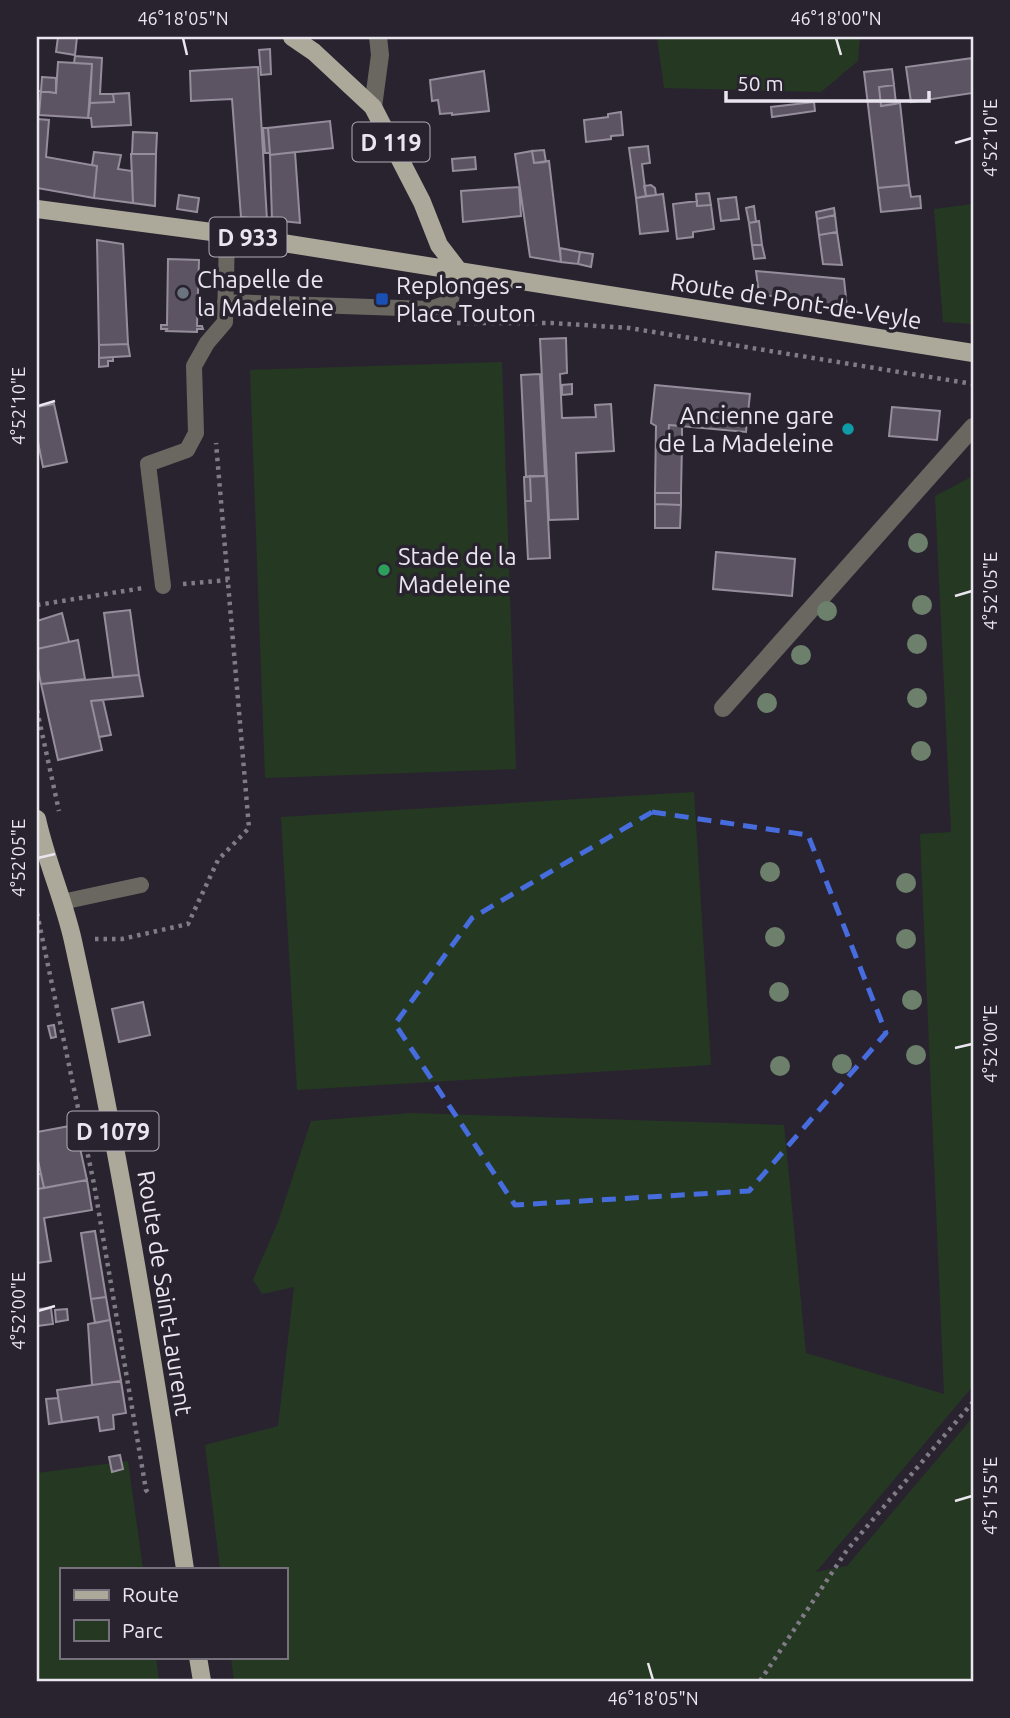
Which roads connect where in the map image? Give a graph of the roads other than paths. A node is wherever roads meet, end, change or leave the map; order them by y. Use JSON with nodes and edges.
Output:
{"nodes":[{"id":1,"x":292,"y":37,"type":"edge"},
{"id":2,"x":378,"y":37,"type":"edge"},
{"id":3,"x":373,"y":107,"type":"junction"},
{"id":4,"x":37,"y":209,"type":"edge"},
{"id":5,"x":227,"y":233,"type":"junction"},
{"id":6,"x":459,"y":271,"type":"junction"},
{"id":7,"x":225,"y":302,"type":"junction"},
{"id":8,"x":973,"y":353,"type":"edge"},
{"id":9,"x":973,"y":426,"type":"edge"},
{"id":10,"x":163,"y":586,"type":"road end"},
{"id":11,"x":723,"y":708,"type":"dead end"},
{"id":12,"x":37,"y":819,"type":"edge"},
{"id":13,"x":141,"y":885,"type":"dead end"},
{"id":14,"x":62,"y":902,"type":"junction"},
{"id":15,"x":185,"y":1568,"type":"edge"},
{"id":16,"x":198,"y":1658,"type":"edge"},
{"id":17,"x":202,"y":1681,"type":"edge"}],
"edges":[{"from":1,"to":3,"type":"main road","number":"D 119"},
{"from":2,"to":3,"type":"street"},
{"from":3,"to":6,"type":"main road","number":"D 119"},
{"from":4,"to":5,"type":"main road","number":"D 933"},
{"from":5,"to":6,"type":"main road","number":"D 933"},
{"from":5,"to":7,"type":"lane"},
{"from":6,"to":7,"type":"lane"},
{"from":6,"to":8,"type":"main road","name":"Route de Pont-de-Veyle","number":"D 933"},
{"from":7,"to":10,"type":"lane"},
{"from":9,"to":11,"type":"street"},
{"from":12,"to":14,"type":"main road","name":"Route de Saint-Laurent","number":"D 1079"},
{"from":13,"to":14,"type":"lane"},
{"from":14,"to":15,"type":"main road","name":"Route de Saint-Laurent","number":"D 1079"},
{"from":16,"to":17,"type":"main road"}]}
